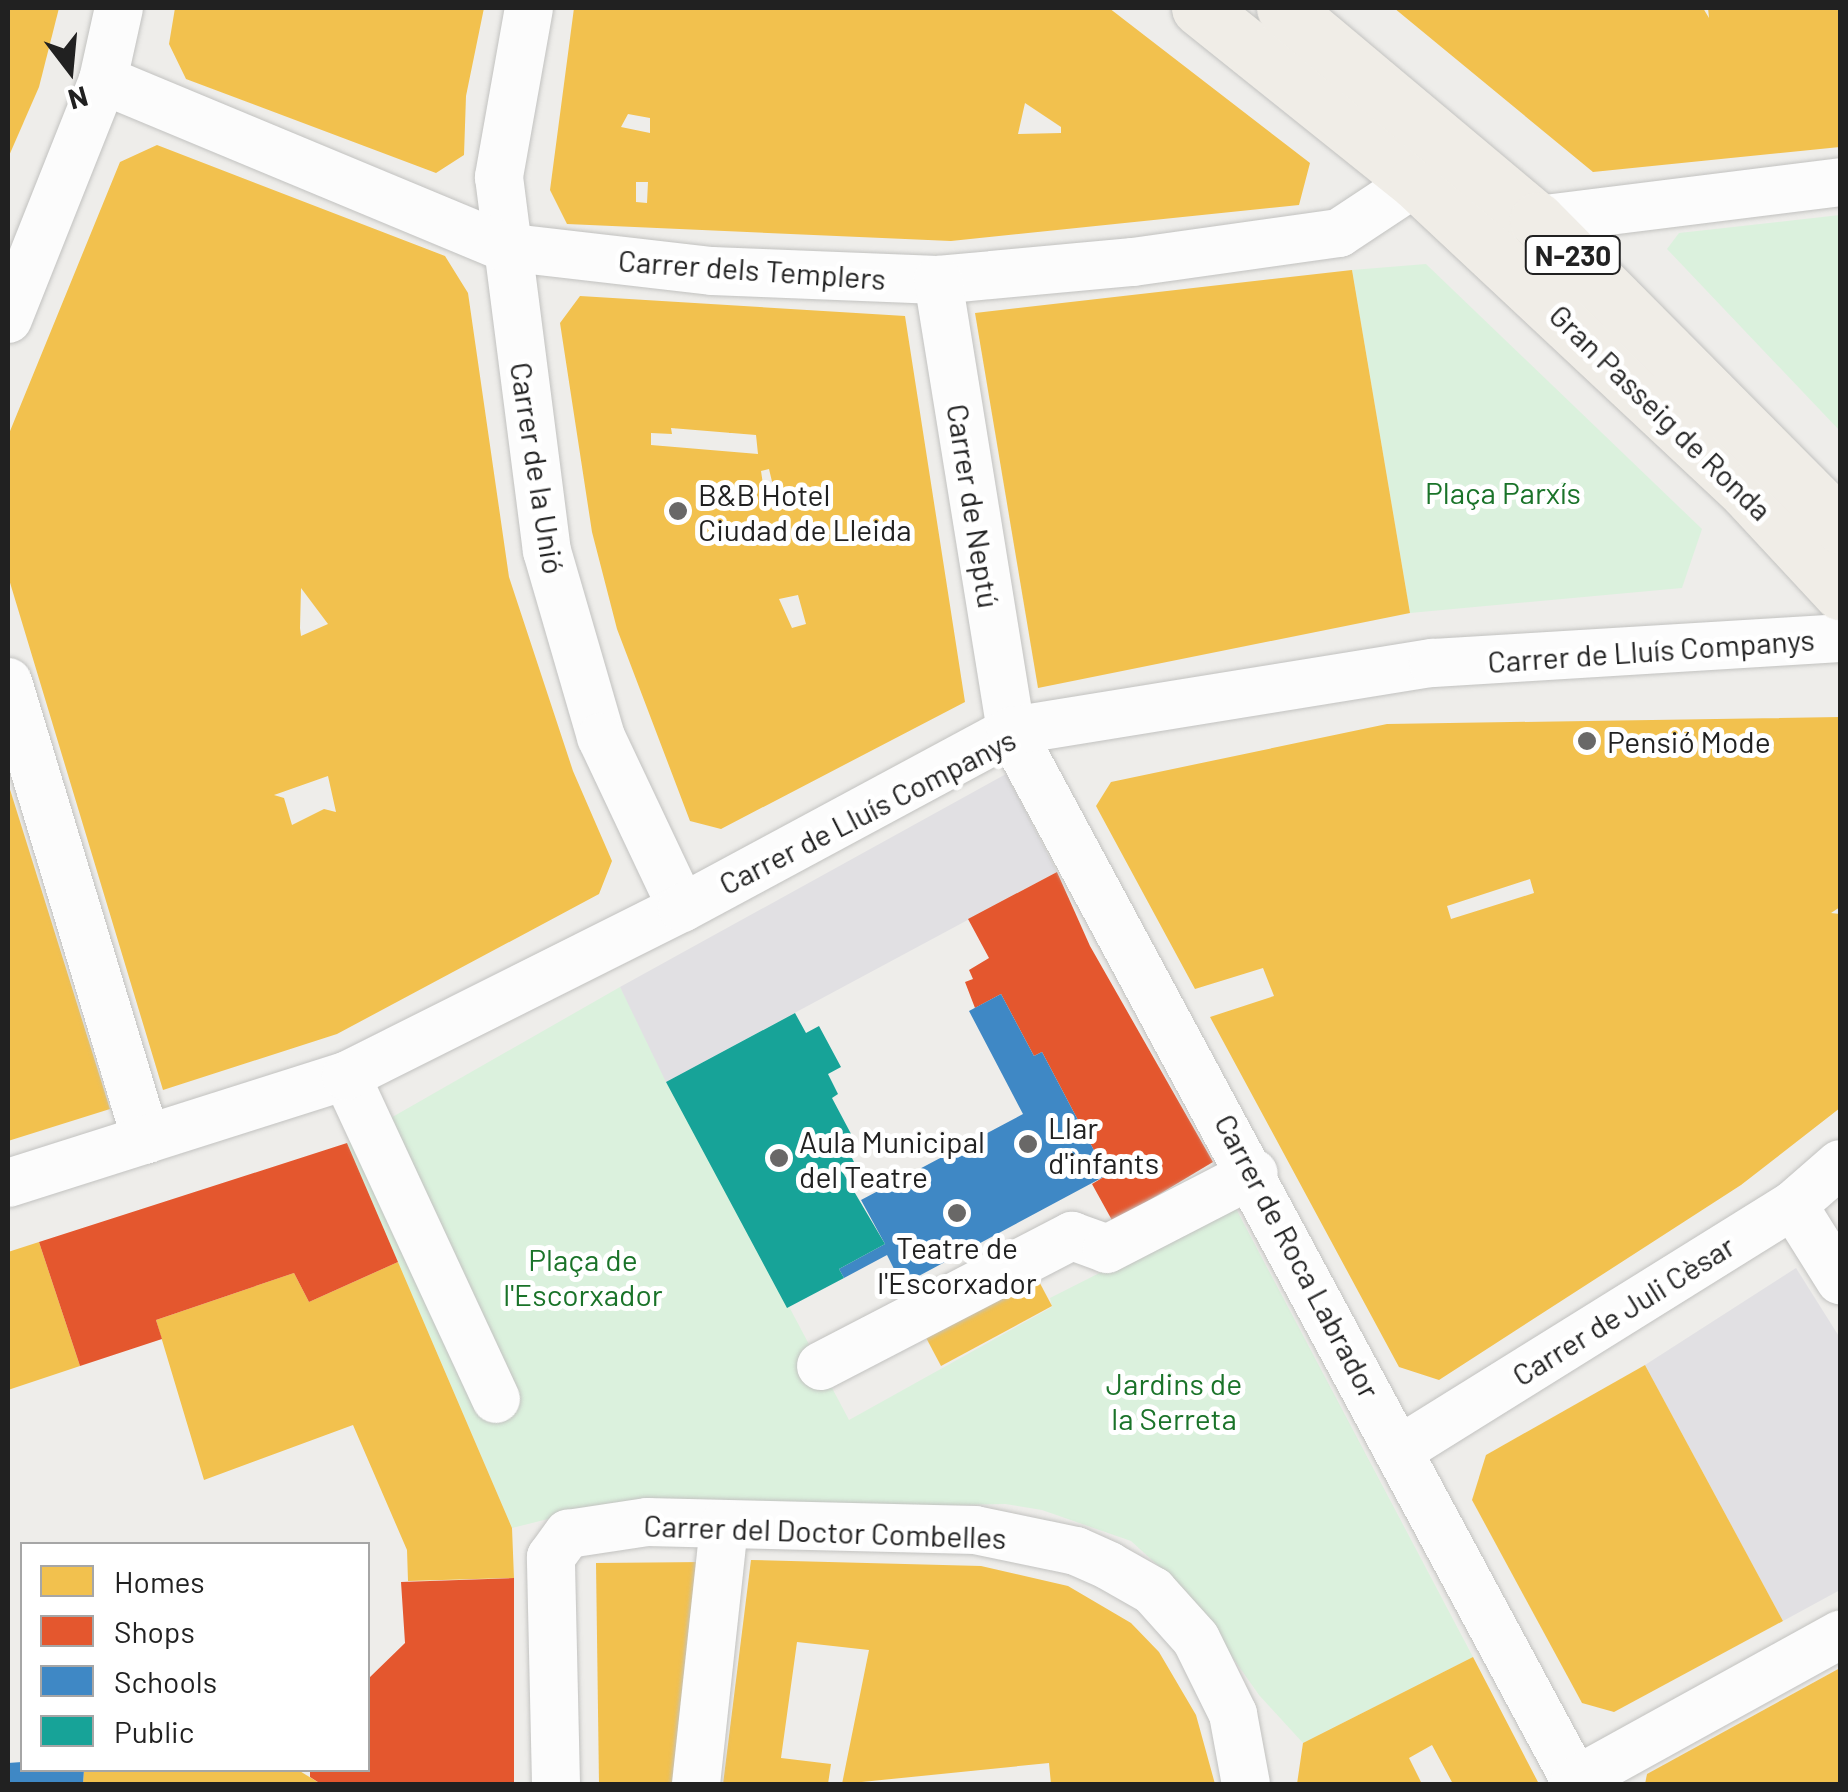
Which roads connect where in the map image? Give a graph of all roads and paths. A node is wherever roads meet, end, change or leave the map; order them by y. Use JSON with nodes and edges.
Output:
{"nodes":[{"id":1,"x":120,"y":8,"type":"edge"},
{"id":2,"x":529,"y":8,"type":"edge"},
{"id":3,"x":1199,"y":8,"type":"edge"},
{"id":4,"x":1284,"y":8,"type":"edge"},
{"id":5,"x":103,"y":80,"type":"junction"},
{"id":6,"x":1416,"y":182,"type":"junction"},
{"id":7,"x":1840,"y":182,"type":"edge"},
{"id":8,"x":1538,"y":220,"type":"junction"},
{"id":9,"x":504,"y":247,"type":"junction"},
{"id":10,"x":938,"y":280,"type":"junction"},
{"id":11,"x":8,"y":319,"type":"edge"},
{"id":12,"x":1840,"y":526,"type":"edge"},
{"id":13,"x":1840,"y":592,"type":"edge"},
{"id":14,"x":1840,"y":638,"type":"edge"},
{"id":15,"x":8,"y":682,"type":"edge"},
{"id":16,"x":1011,"y":732,"type":"junction"},
{"id":17,"x":682,"y":908,"type":"junction"},
{"id":18,"x":346,"y":1076,"type":"junction"},
{"id":19,"x":146,"y":1140,"type":"junction"},
{"id":20,"x":1840,"y":1164,"type":"edge"},
{"id":21,"x":1254,"y":1172,"type":"junction"},
{"id":22,"x":8,"y":1183,"type":"edge"},
{"id":23,"x":1793,"y":1204,"type":"junction"},
{"id":24,"x":1840,"y":1280,"type":"edge"},
{"id":25,"x":821,"y":1366,"type":"dead end"},
{"id":26,"x":496,"y":1399,"type":"dead end"},
{"id":27,"x":1401,"y":1449,"type":"junction"},
{"id":28,"x":724,"y":1524,"type":"junction"},
{"id":29,"x":1840,"y":1635,"type":"edge"},
{"id":30,"x":1576,"y":1782,"type":"edge"},
{"id":31,"x":556,"y":1784,"type":"edge"},
{"id":32,"x":696,"y":1784,"type":"edge"},
{"id":33,"x":1246,"y":1784,"type":"edge"}],
"edges":[{"from":1,"to":5,"type":"street"},
{"from":2,"to":9,"type":"street","name":"Carrer de la Unió"},
{"from":3,"to":6,"type":"main road","name":"Gran Passeig de Ronda","number":"N-230"},
{"from":4,"to":8,"type":"main road","name":"Gran Passeig de Ronda","number":"N-230"},
{"from":5,"to":9,"type":"street","name":"Carrer dels Templers"},
{"from":5,"to":11,"type":"street"},
{"from":6,"to":10,"type":"street","name":"Carrer dels Templers"},
{"from":6,"to":13,"type":"main road","name":"Gran Passeig de Ronda","number":"N-230"},
{"from":7,"to":8,"type":"street"},
{"from":8,"to":12,"type":"main road","name":"Gran Passeig de Ronda","number":"N-230"},
{"from":9,"to":10,"type":"street","name":"Carrer dels Templers"},
{"from":9,"to":17,"type":"street","name":"Carrer de la Unió"},
{"from":10,"to":16,"type":"street","name":"Carrer de Neptú"},
{"from":14,"to":16,"type":"street","name":"Carrer de Lluís Companys"},
{"from":15,"to":19,"type":"street"},
{"from":16,"to":17,"type":"street","name":"Carrer de Lluís Companys"},
{"from":16,"to":21,"type":"street","name":"Carrer de Roca Labrador"},
{"from":17,"to":18,"type":"street","name":"Carrer de Lluís Companys"},
{"from":18,"to":19,"type":"street","name":"Carrer de Lluís Companys"},
{"from":18,"to":26,"type":"street"},
{"from":19,"to":22,"type":"street","name":"Carrer de Lluís Companys"},
{"from":20,"to":23,"type":"street","name":"Carrer de Juli Cèsar"},
{"from":21,"to":25,"type":"street"},
{"from":21,"to":27,"type":"street","name":"Carrer de Roca Labrador"},
{"from":23,"to":24,"type":"street"},
{"from":23,"to":27,"type":"street","name":"Carrer de Juli Cèsar"},
{"from":27,"to":30,"type":"street","name":"Carrer de Roca Labrador"},
{"from":28,"to":31,"type":"street","name":"Carrer del Doctor Combelles"},
{"from":28,"to":32,"type":"street"},
{"from":28,"to":33,"type":"street","name":"Carrer del Doctor Combelles"},
{"from":29,"to":30,"type":"street"}]}
